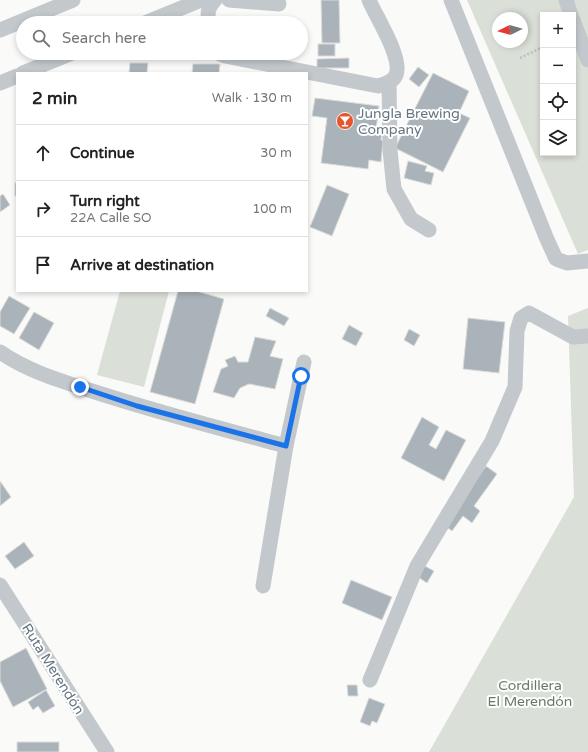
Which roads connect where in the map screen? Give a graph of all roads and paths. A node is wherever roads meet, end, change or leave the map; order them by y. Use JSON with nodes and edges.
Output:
{"nodes":[{"id":1,"x":73,"y":0,"type":"edge"},
{"id":2,"x":201,"y":0,"type":"edge"},
{"id":3,"x":215,"y":0,"type":"edge"},
{"id":4,"x":229,"y":0,"type":"edge"},
{"id":5,"x":370,"y":0,"type":"edge"},
{"id":6,"x":451,"y":0,"type":"edge"},
{"id":7,"x":566,"y":0,"type":"edge"},
{"id":8,"x":279,"y":4,"type":"dead end"},
{"id":9,"x":570,"y":12,"type":"edge"},
{"id":10,"x":34,"y":16,"type":"edge"},
{"id":11,"x":162,"y":16,"type":"edge"},
{"id":12,"x":207,"y":16,"type":"edge"},
{"id":13,"x":16,"y":23,"type":"edge"},
{"id":14,"x":576,"y":28,"type":"edge"},
{"id":15,"x":0,"y":30,"type":"edge"},
{"id":16,"x":541,"y":48,"type":"edge"},
{"id":17,"x":520,"y":58,"type":"dead end"},
{"id":18,"x":55,"y":60,"type":"edge"},
{"id":19,"x":246,"y":60,"type":"edge"},
{"id":20,"x":588,"y":60,"type":"edge"},
{"id":21,"x":25,"y":72,"type":"edge"},
{"id":22,"x":307,"y":72,"type":"edge"},
{"id":23,"x":308,"y":72,"type":"edge"},
{"id":24,"x":16,"y":76,"type":"edge"},
{"id":25,"x":0,"y":82,"type":"edge"},
{"id":26,"x":389,"y":83,"type":"junction"},
{"id":27,"x":429,"y":230,"type":"dead end"},
{"id":28,"x":587,"y":260,"type":"edge"},
{"id":29,"x":588,"y":336,"type":"edge"},
{"id":30,"x":0,"y":352,"type":"edge"},
{"id":31,"x":304,"y":362,"type":"dead end"},
{"id":32,"x":286,"y":446,"type":"junction"},
{"id":33,"x":0,"y":585,"type":"edge"},
{"id":34,"x":263,"y":586,"type":"dead end"},
{"id":35,"x":370,"y":680,"type":"dead end"},
{"id":36,"x":107,"y":752,"type":"edge"}],
"edges":[{"from":1,"to":10,"type":"street"},
{"from":2,"to":11,"type":"street"},
{"from":3,"to":12,"type":"street"},
{"from":4,"to":8,"type":"street"},
{"from":5,"to":26,"type":"street"},
{"from":6,"to":28,"type":"street"},
{"from":7,"to":9,"type":"street"},
{"from":13,"to":15,"type":"street"},
{"from":14,"to":20,"type":"street"},
{"from":16,"to":17,"type":"path"},
{"from":18,"to":21,"type":"street"},
{"from":19,"to":22,"type":"street"},
{"from":23,"to":26,"type":"street"},
{"from":24,"to":25,"type":"street"},
{"from":26,"to":27,"type":"street"},
{"from":29,"to":35,"type":"street"},
{"from":30,"to":32,"type":"street"},
{"from":31,"to":32,"type":"street"},
{"from":32,"to":34,"type":"street"},
{"from":33,"to":36,"type":"street","name":"Ruta Merendón"}]}
